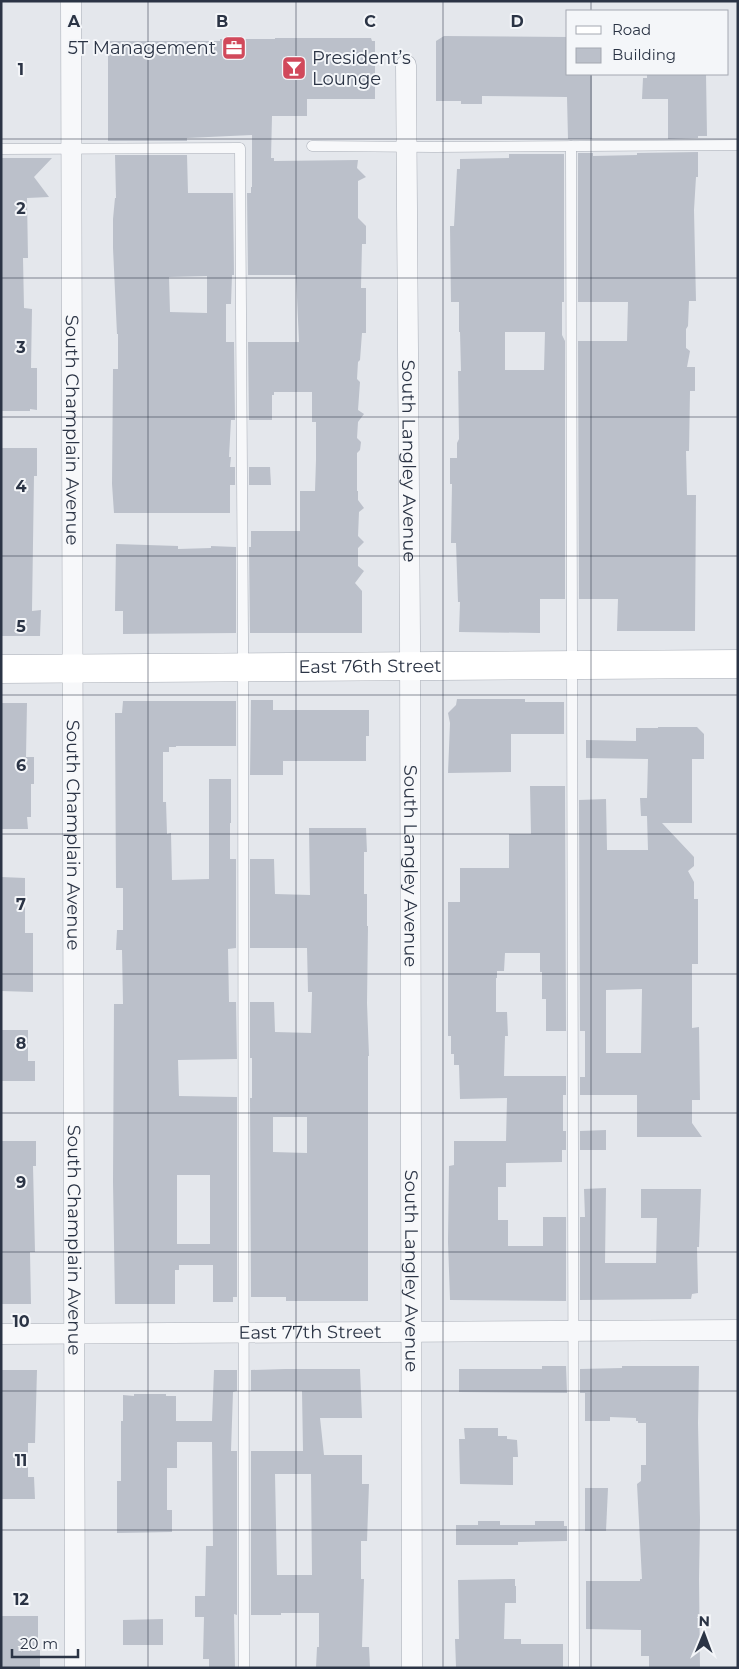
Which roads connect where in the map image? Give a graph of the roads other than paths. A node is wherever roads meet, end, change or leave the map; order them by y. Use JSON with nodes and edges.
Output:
{"nodes":[{"id":1,"x":70,"y":1,"type":"edge"},
{"id":2,"x":406,"y":65,"type":"dead end"},
{"id":3,"x":312,"y":146,"type":"dead end"},
{"id":4,"x":571,"y":146,"type":"junction"},
{"id":5,"x":738,"y":146,"type":"edge"},
{"id":6,"x":408,"y":147,"type":"junction"},
{"id":7,"x":1,"y":149,"type":"edge"},
{"id":8,"x":71,"y":149,"type":"junction"},
{"id":9,"x":738,"y":664,"type":"edge"},
{"id":10,"x":572,"y":666,"type":"junction"},
{"id":11,"x":410,"y":667,"type":"junction"},
{"id":12,"x":243,"y":668,"type":"junction"},
{"id":13,"x":1,"y":669,"type":"edge"},
{"id":14,"x":72,"y":669,"type":"junction"},
{"id":15,"x":738,"y":1330,"type":"edge"},
{"id":16,"x":573,"y":1331,"type":"junction"},
{"id":17,"x":411,"y":1332,"type":"junction"},
{"id":18,"x":243,"y":1333,"type":"junction"},
{"id":19,"x":1,"y":1334,"type":"edge"},
{"id":20,"x":74,"y":1334,"type":"junction"},
{"id":21,"x":75,"y":1668,"type":"edge"},
{"id":22,"x":244,"y":1668,"type":"edge"},
{"id":23,"x":412,"y":1668,"type":"edge"},
{"id":24,"x":574,"y":1668,"type":"edge"}],
"edges":[{"from":1,"to":8,"type":"street","name":"South Champlain Avenue"},
{"from":2,"to":6,"type":"street","name":"South Langley Avenue"},
{"from":3,"to":6,"type":"lane"},
{"from":4,"to":5,"type":"lane"},
{"from":4,"to":6,"type":"lane"},
{"from":4,"to":10,"type":"lane"},
{"from":6,"to":11,"type":"street","name":"South Langley Avenue"},
{"from":7,"to":8,"type":"lane"},
{"from":8,"to":12,"type":"lane"},
{"from":8,"to":14,"type":"street","name":"South Champlain Avenue"},
{"from":9,"to":10,"type":"street","name":"East 76th Street"},
{"from":10,"to":11,"type":"street","name":"East 76th Street"},
{"from":10,"to":16,"type":"lane"},
{"from":11,"to":12,"type":"street","name":"East 76th Street"},
{"from":11,"to":17,"type":"street","name":"South Langley Avenue"},
{"from":12,"to":14,"type":"street","name":"East 76th Street"},
{"from":12,"to":18,"type":"lane"},
{"from":13,"to":14,"type":"street","name":"East 76th Street"},
{"from":14,"to":20,"type":"street","name":"South Champlain Avenue"},
{"from":15,"to":16,"type":"street","name":"East 77th Street"},
{"from":16,"to":17,"type":"street","name":"East 77th Street"},
{"from":16,"to":24,"type":"lane"},
{"from":17,"to":18,"type":"street","name":"East 77th Street"},
{"from":17,"to":23,"type":"street","name":"South Langley Avenue"},
{"from":18,"to":20,"type":"street","name":"East 77th Street"},
{"from":18,"to":22,"type":"lane"},
{"from":19,"to":20,"type":"street","name":"East 77th Street"},
{"from":20,"to":21,"type":"street","name":"South Champlain Avenue"}]}
